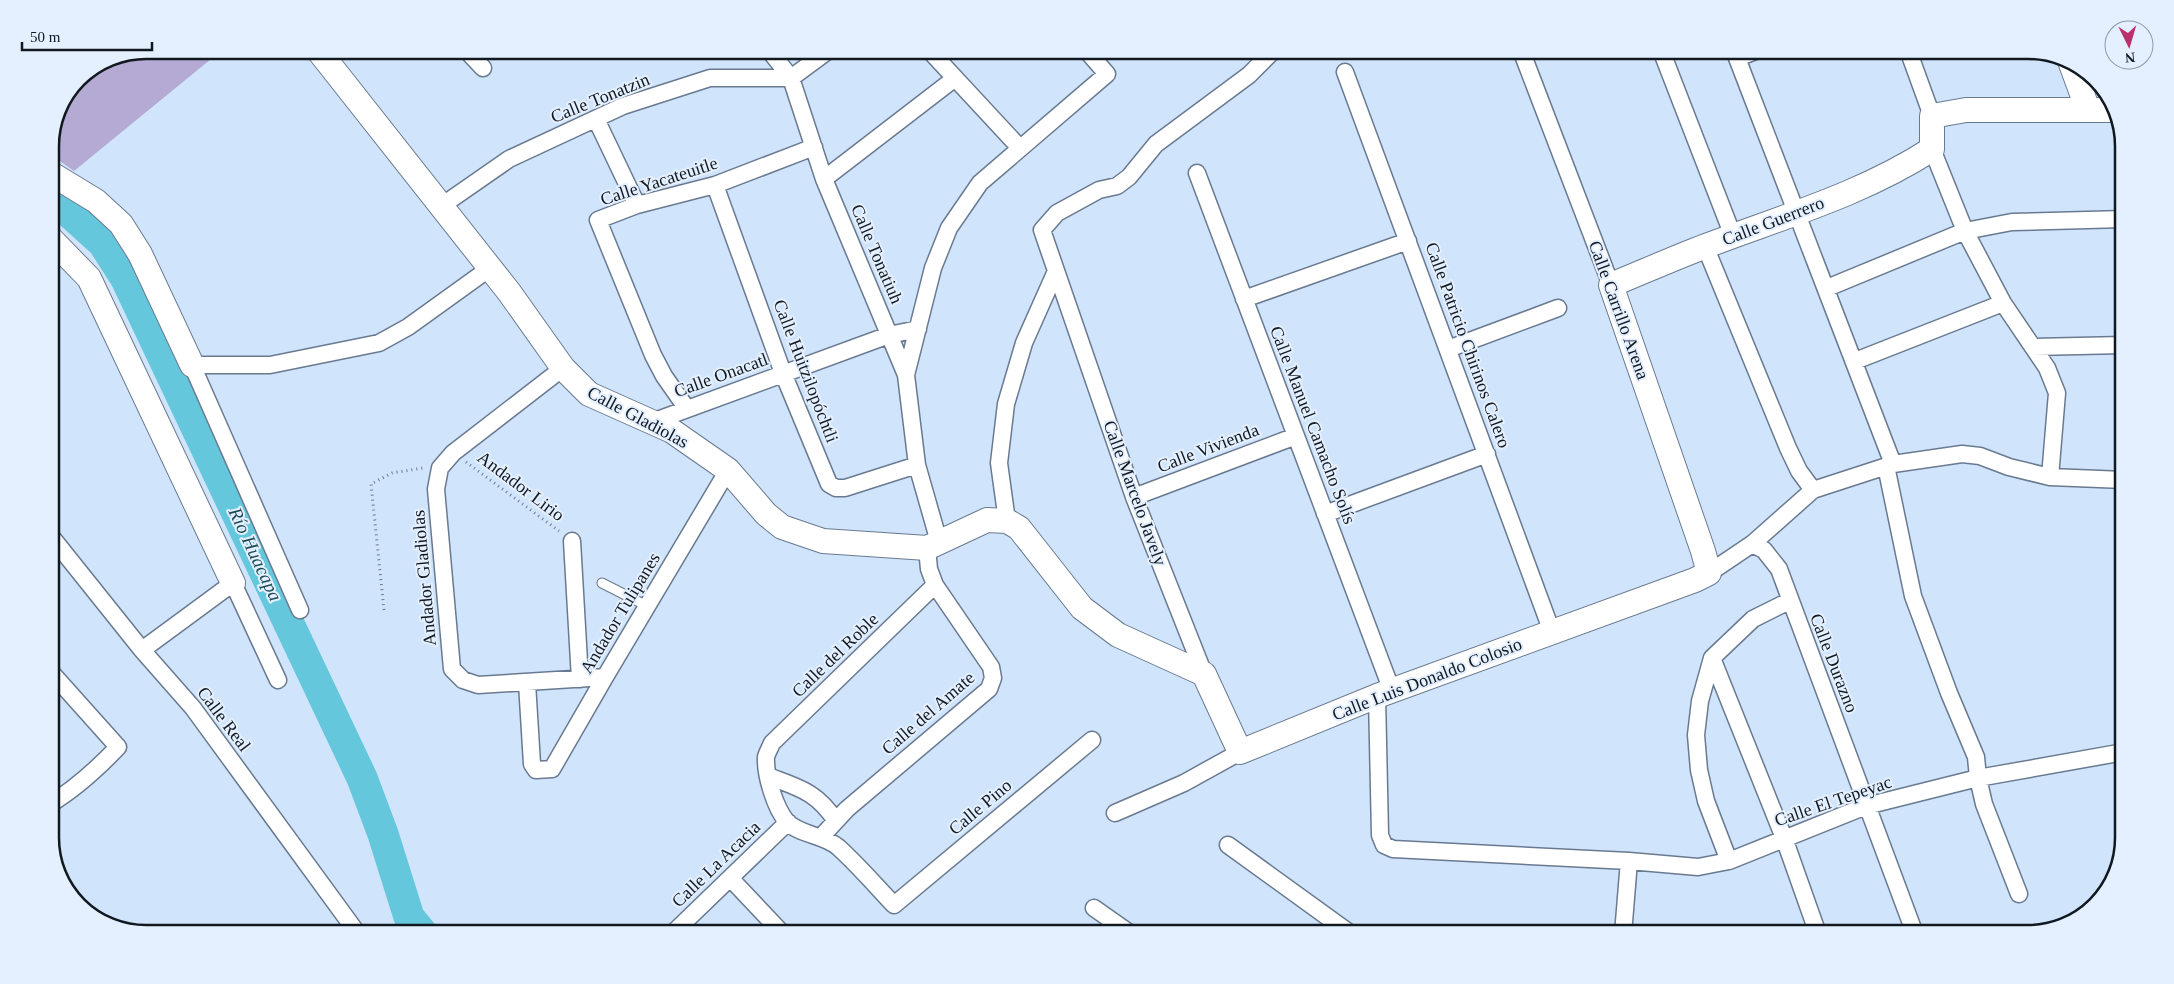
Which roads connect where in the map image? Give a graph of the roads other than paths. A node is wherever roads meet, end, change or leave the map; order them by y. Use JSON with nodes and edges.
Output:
{"nodes":[{"id":1,"x":325,"y":59,"type":"edge"},
{"id":2,"x":474,"y":59,"type":"edge"},
{"id":3,"x":776,"y":59,"type":"edge"},
{"id":4,"x":817,"y":59,"type":"edge"},
{"id":5,"x":937,"y":59,"type":"edge"},
{"id":6,"x":1097,"y":59,"type":"edge"},
{"id":7,"x":1265,"y":59,"type":"edge"},
{"id":8,"x":1524,"y":59,"type":"edge"},
{"id":9,"x":1664,"y":59,"type":"edge"},
{"id":10,"x":1738,"y":59,"type":"edge"},
{"id":11,"x":1911,"y":59,"type":"edge"},
{"id":12,"x":483,"y":68,"type":"dead end"},
{"id":13,"x":2074,"y":71,"type":"edge"},
{"id":14,"x":1345,"y":72,"type":"dead end"},
{"id":15,"x":791,"y":78,"type":"junction"},
{"id":16,"x":954,"y":79,"type":"junction"},
{"id":17,"x":2088,"y":110,"type":"junction"},
{"id":18,"x":2107,"y":110,"type":"edge"},
{"id":19,"x":1932,"y":116,"type":"junction"},
{"id":20,"x":596,"y":119,"type":"junction"},
{"id":21,"x":814,"y":147,"type":"junction"},
{"id":22,"x":1020,"y":148,"type":"junction"},
{"id":23,"x":1932,"y":149,"type":"junction"},
{"id":24,"x":1197,"y":173,"type":"dead end"},
{"id":25,"x":59,"y":178,"type":"edge"},
{"id":26,"x":824,"y":179,"type":"junction"},
{"id":27,"x":715,"y":185,"type":"junction"},
{"id":28,"x":637,"y":205,"type":"junction"},
{"id":29,"x":440,"y":207,"type":"junction"},
{"id":30,"x":1796,"y":214,"type":"junction"},
{"id":31,"x":2115,"y":219,"type":"edge"},
{"id":32,"x":1965,"y":231,"type":"junction"},
{"id":33,"x":1733,"y":236,"type":"junction"},
{"id":34,"x":1408,"y":241,"type":"junction"},
{"id":35,"x":1705,"y":246,"type":"junction"},
{"id":36,"x":59,"y":247,"type":"edge"},
{"id":37,"x":490,"y":268,"type":"junction"},
{"id":38,"x":1056,"y":271,"type":"junction"},
{"id":39,"x":1611,"y":285,"type":"junction"},
{"id":40,"x":1827,"y":288,"type":"junction"},
{"id":41,"x":1244,"y":299,"type":"junction"},
{"id":42,"x":2003,"y":303,"type":"junction"},
{"id":43,"x":1558,"y":308,"type":"dead end"},
{"id":44,"x":918,"y":328,"type":"junction"},
{"id":45,"x":889,"y":335,"type":"junction"},
{"id":46,"x":2115,"y":345,"type":"edge"},
{"id":47,"x":2033,"y":347,"type":"junction"},
{"id":48,"x":1448,"y":349,"type":"junction"},
{"id":49,"x":1855,"y":361,"type":"junction"},
{"id":50,"x":192,"y":365,"type":"junction"},
{"id":51,"x":563,"y":368,"type":"junction"},
{"id":52,"x":783,"y":373,"type":"junction"},
{"id":53,"x":906,"y":375,"type":"junction"},
{"id":54,"x":687,"y":409,"type":"junction"},
{"id":55,"x":652,"y":422,"type":"junction"},
{"id":56,"x":1296,"y":436,"type":"junction"},
{"id":57,"x":1487,"y":454,"type":"junction"},
{"id":58,"x":917,"y":465,"type":"junction"},
{"id":59,"x":1890,"y":465,"type":"junction"},
{"id":60,"x":728,"y":470,"type":"junction"},
{"id":61,"x":2050,"y":477,"type":"junction"},
{"id":62,"x":2115,"y":480,"type":"edge"},
{"id":63,"x":1813,"y":490,"type":"junction"},
{"id":64,"x":1134,"y":497,"type":"junction"},
{"id":65,"x":1325,"y":514,"type":"junction"},
{"id":66,"x":1007,"y":521,"type":"junction"},
{"id":67,"x":572,"y":540,"type":"road end"},
{"id":68,"x":1752,"y":544,"type":"junction"},
{"id":69,"x":933,"y":545,"type":"junction"},
{"id":70,"x":59,"y":546,"type":"edge"},
{"id":71,"x":1709,"y":573,"type":"junction"},
{"id":72,"x":233,"y":583,"type":"junction"},
{"id":73,"x":602,"y":583,"type":"dead end"},
{"id":74,"x":935,"y":585,"type":"junction"},
{"id":75,"x":1790,"y":601,"type":"junction"},
{"id":76,"x":647,"y":606,"type":"junction"},
{"id":77,"x":300,"y":610,"type":"dead end"},
{"id":78,"x":1552,"y":632,"type":"junction"},
{"id":79,"x":142,"y":650,"type":"junction"},
{"id":80,"x":1712,"y":658,"type":"junction"},
{"id":81,"x":1204,"y":674,"type":"junction"},
{"id":82,"x":605,"y":677,"type":"junction"},
{"id":83,"x":580,"y":678,"type":"junction"},
{"id":84,"x":278,"y":680,"type":"dead end"},
{"id":85,"x":59,"y":681,"type":"edge"},
{"id":86,"x":527,"y":683,"type":"junction"},
{"id":87,"x":1384,"y":694,"type":"junction"},
{"id":88,"x":1092,"y":740,"type":"dead end"},
{"id":89,"x":1240,"y":752,"type":"junction"},
{"id":90,"x":2115,"y":754,"type":"edge"},
{"id":91,"x":768,"y":776,"type":"junction"},
{"id":92,"x":1978,"y":778,"type":"junction"},
{"id":93,"x":59,"y":799,"type":"edge"},
{"id":94,"x":1866,"y":806,"type":"junction"},
{"id":95,"x":1114,"y":813,"type":"dead end"},
{"id":96,"x":836,"y":821,"type":"junction"},
{"id":97,"x":788,"y":822,"type":"junction"},
{"id":98,"x":822,"y":837,"type":"junction"},
{"id":99,"x":1784,"y":838,"type":"junction"},
{"id":100,"x":1228,"y":845,"type":"dead end"},
{"id":101,"x":1629,"y":861,"type":"junction"},
{"id":102,"x":1729,"y":861,"type":"junction"},
{"id":103,"x":731,"y":879,"type":"junction"},
{"id":104,"x":2018,"y":894,"type":"dead end"},
{"id":105,"x":1094,"y":908,"type":"dead end"},
{"id":106,"x":351,"y":925,"type":"edge"},
{"id":107,"x":682,"y":925,"type":"edge"},
{"id":108,"x":774,"y":925,"type":"edge"},
{"id":109,"x":1118,"y":925,"type":"edge"},
{"id":110,"x":1339,"y":925,"type":"edge"},
{"id":111,"x":1623,"y":925,"type":"edge"},
{"id":112,"x":1815,"y":925,"type":"edge"},
{"id":113,"x":1912,"y":925,"type":"edge"}],
"edges":[{"from":1,"to":29,"type":"street","name":"Calle Gladiolas"},
{"from":2,"to":12,"type":"street"},
{"from":3,"to":15,"type":"street","name":"Calle Tonatiuh"},
{"from":4,"to":15,"type":"street"},
{"from":5,"to":16,"type":"street"},
{"from":6,"to":22,"type":"street"},
{"from":7,"to":38,"type":"street","name":"Calle Marcelo Javely"},
{"from":8,"to":39,"type":"street","name":"Calle Carrillo Arena"},
{"from":9,"to":33,"type":"street"},
{"from":10,"to":30,"type":"street"},
{"from":11,"to":19,"type":"street"},
{"from":13,"to":17,"type":"street"},
{"from":14,"to":34,"type":"street","name":"Calle Patricio Chirinos Calero"},
{"from":15,"to":20,"type":"street","name":"Calle Tonatzin"},
{"from":15,"to":21,"type":"street","name":"Calle Tonatiuh"},
{"from":16,"to":22,"type":"street"},
{"from":16,"to":26,"type":"street"},
{"from":17,"to":18,"type":"street"},
{"from":17,"to":19,"type":"street"},
{"from":19,"to":23,"type":"street"},
{"from":20,"to":28,"type":"street"},
{"from":20,"to":29,"type":"street","name":"Calle Tonatzin"},
{"from":21,"to":26,"type":"street","name":"Calle Tonatiuh"},
{"from":21,"to":27,"type":"street","name":"Calle Yacateuitle"},
{"from":22,"to":44,"type":"street"},
{"from":23,"to":30,"type":"street","name":"Calle Guerrero"},
{"from":23,"to":32,"type":"street"},
{"from":24,"to":41,"type":"street","name":"Calle Manuel Camacho Solís"},
{"from":25,"to":50,"type":"street"},
{"from":26,"to":45,"type":"street","name":"Calle Tonatiuh"},
{"from":27,"to":28,"type":"street","name":"Calle Yacateuitle"},
{"from":27,"to":52,"type":"street","name":"Calle Huitzilopóchtli"},
{"from":28,"to":54,"type":"street","name":"Calle Yacateuitle"},
{"from":29,"to":37,"type":"street","name":"Calle Gladiolas"},
{"from":30,"to":33,"type":"street","name":"Calle Guerrero"},
{"from":30,"to":40,"type":"street"},
{"from":31,"to":32,"type":"street"},
{"from":32,"to":40,"type":"street"},
{"from":32,"to":42,"type":"street"},
{"from":33,"to":35,"type":"street","name":"Calle Guerrero"},
{"from":34,"to":41,"type":"street"},
{"from":34,"to":48,"type":"street","name":"Calle Patricio Chirinos Calero"},
{"from":35,"to":39,"type":"street","name":"Calle Guerrero"},
{"from":35,"to":63,"type":"street"},
{"from":36,"to":72,"type":"street"},
{"from":37,"to":50,"type":"street"},
{"from":37,"to":51,"type":"street","name":"Calle Gladiolas"},
{"from":38,"to":64,"type":"street","name":"Calle Marcelo Javely"},
{"from":38,"to":66,"type":"street"},
{"from":39,"to":71,"type":"street","name":"Calle Carrillo Arena"},
{"from":40,"to":49,"type":"street"},
{"from":41,"to":56,"type":"street","name":"Calle Manuel Camacho Solís"},
{"from":42,"to":47,"type":"street"},
{"from":42,"to":49,"type":"street"},
{"from":43,"to":48,"type":"street"},
{"from":44,"to":45,"type":"street","name":"Calle Onacatl"},
{"from":44,"to":53,"type":"street"},
{"from":45,"to":52,"type":"street","name":"Calle Onacatl"},
{"from":45,"to":53,"type":"street","name":"Calle Tonatiuh"},
{"from":46,"to":47,"type":"street"},
{"from":47,"to":61,"type":"street"},
{"from":48,"to":57,"type":"street","name":"Calle Patricio Chirinos Calero"},
{"from":49,"to":59,"type":"street"},
{"from":50,"to":77,"type":"street"},
{"from":51,"to":55,"type":"street","name":"Calle Gladiolas"},
{"from":51,"to":86,"type":"street","name":"Andador Gladiolas"},
{"from":52,"to":54,"type":"street","name":"Calle Onacatl"},
{"from":52,"to":58,"type":"street","name":"Calle Huitzilopóchtli"},
{"from":53,"to":58,"type":"street","name":"Calle del Amate"},
{"from":54,"to":55,"type":"street","name":"Calle Onacatl"},
{"from":55,"to":60,"type":"street","name":"Calle Gladiolas"},
{"from":56,"to":64,"type":"street","name":"Calle Vivienda"},
{"from":56,"to":65,"type":"street","name":"Calle Manuel Camacho Solís"},
{"from":57,"to":65,"type":"street"},
{"from":57,"to":78,"type":"street","name":"Calle Patricio Chirinos Calero"},
{"from":58,"to":69,"type":"street","name":"Calle del Amate"},
{"from":59,"to":61,"type":"street"},
{"from":59,"to":63,"type":"street"},
{"from":59,"to":92,"type":"street"},
{"from":60,"to":69,"type":"street","name":"Calle Gladiolas"},
{"from":60,"to":76,"type":"street","name":"Andador Tulipanes"},
{"from":61,"to":62,"type":"street"},
{"from":63,"to":68,"type":"street"},
{"from":64,"to":81,"type":"street","name":"Calle Marcelo Javely"},
{"from":65,"to":87,"type":"street","name":"Calle Manuel Camacho Solís"},
{"from":66,"to":69,"type":"street"},
{"from":66,"to":81,"type":"street"},
{"from":67,"to":83,"type":"street"},
{"from":68,"to":71,"type":"street"},
{"from":68,"to":75,"type":"street","name":"Calle Durazno"},
{"from":69,"to":74,"type":"street","name":"Calle del Amate"},
{"from":70,"to":79,"type":"street","name":"Calle Real"},
{"from":71,"to":78,"type":"street","name":"Calle Luis Donaldo Colosio"},
{"from":72,"to":79,"type":"street"},
{"from":72,"to":84,"type":"street"},
{"from":73,"to":76,"type":"lane"},
{"from":74,"to":91,"type":"street","name":"Calle del Roble"},
{"from":74,"to":96,"type":"street","name":"Calle del Amate"},
{"from":75,"to":80,"type":"street"},
{"from":75,"to":94,"type":"street","name":"Calle Durazno"},
{"from":76,"to":82,"type":"street","name":"Andador Tulipanes"},
{"from":78,"to":87,"type":"street","name":"Calle Luis Donaldo Colosio"},
{"from":79,"to":106,"type":"street","name":"Calle Real"},
{"from":80,"to":99,"type":"street"},
{"from":80,"to":102,"type":"street"},
{"from":81,"to":89,"type":"street","name":"Calle Marcelo Javely"},
{"from":82,"to":83,"type":"street"},
{"from":82,"to":86,"type":"street","name":"Andador Tulipanes"},
{"from":83,"to":86,"type":"street"},
{"from":85,"to":93,"type":"street"},
{"from":87,"to":89,"type":"street","name":"Calle Luis Donaldo Colosio"},
{"from":87,"to":101,"type":"street","name":"Calle Manuel Camacho Solís"},
{"from":88,"to":98,"type":"street","name":"Calle Pino"},
{"from":89,"to":95,"type":"street","name":"Calle Luis Donaldo Colosio"},
{"from":90,"to":92,"type":"street","name":"Calle El Tepeyac"},
{"from":91,"to":96,"type":"street"},
{"from":91,"to":97,"type":"street"},
{"from":92,"to":94,"type":"street","name":"Calle El Tepeyac"},
{"from":92,"to":104,"type":"street"},
{"from":94,"to":99,"type":"street","name":"Calle El Tepeyac"},
{"from":94,"to":113,"type":"street","name":"Calle Durazno"},
{"from":96,"to":98,"type":"street","name":"Calle del Amate"},
{"from":97,"to":98,"type":"street"},
{"from":97,"to":103,"type":"street","name":"Calle La Acacia"},
{"from":99,"to":102,"type":"street","name":"Calle El Tepeyac"},
{"from":99,"to":112,"type":"street"},
{"from":100,"to":110,"type":"street"},
{"from":101,"to":102,"type":"street","name":"Calle El Tepeyac"},
{"from":101,"to":111,"type":"street"},
{"from":103,"to":107,"type":"street","name":"Calle La Acacia"},
{"from":103,"to":108,"type":"street"},
{"from":105,"to":109,"type":"street"}]}
